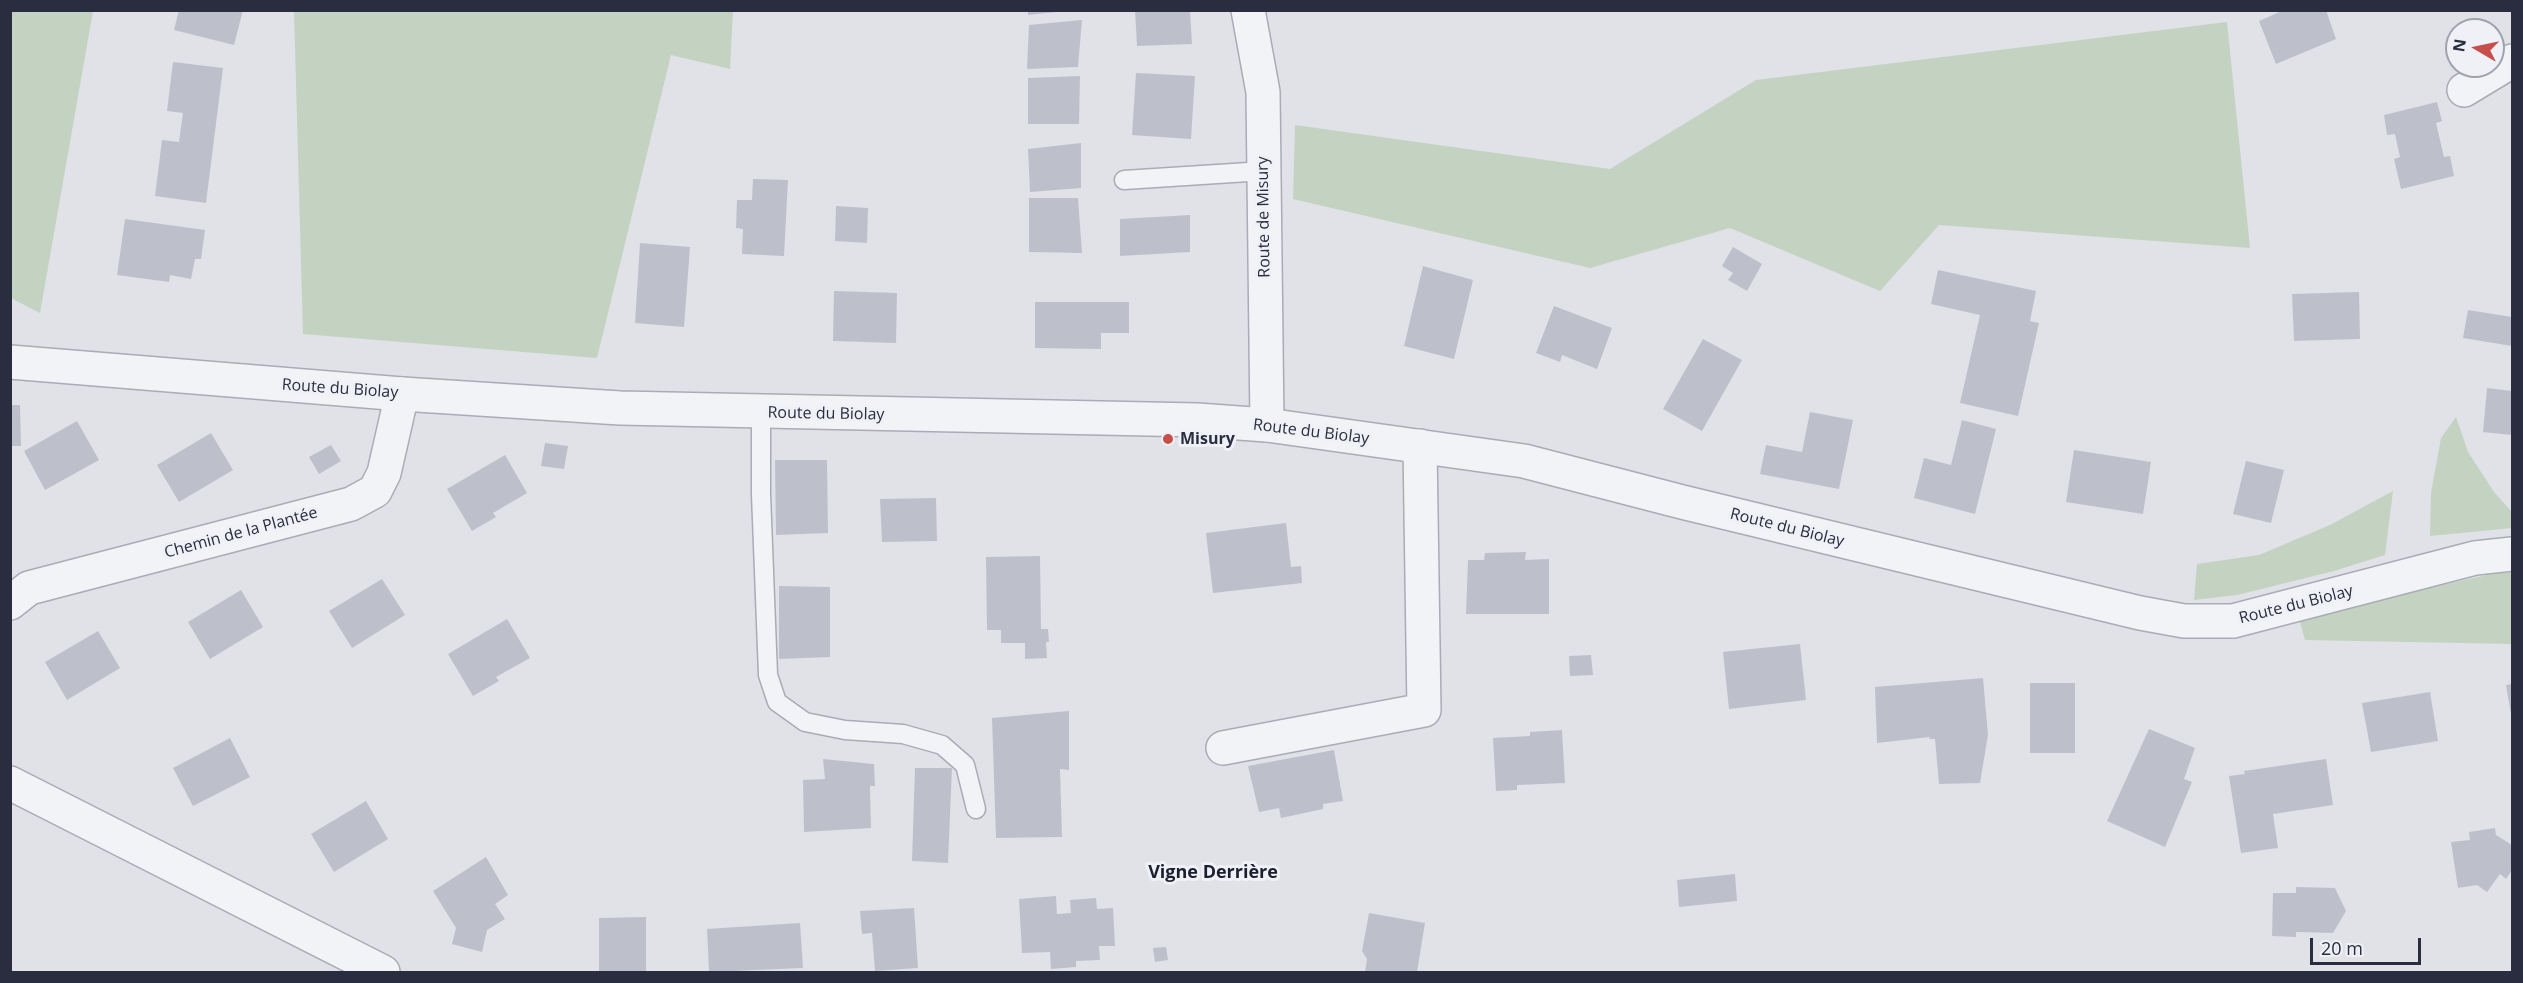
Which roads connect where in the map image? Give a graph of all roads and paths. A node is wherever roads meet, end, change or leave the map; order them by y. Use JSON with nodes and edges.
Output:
{"nodes":[{"id":1,"x":1248,"y":10,"type":"edge"},
{"id":2,"x":2512,"y":61,"type":"edge"},
{"id":3,"x":2464,"y":90,"type":"dead end"},
{"id":4,"x":1264,"y":171,"type":"junction"},
{"id":5,"x":1124,"y":180,"type":"dead end"},
{"id":6,"x":10,"y":362,"type":"edge"},
{"id":7,"x":402,"y":394,"type":"junction"},
{"id":8,"x":761,"y":412,"type":"junction"},
{"id":9,"x":1267,"y":425,"type":"junction"},
{"id":10,"x":1420,"y":446,"type":"junction"},
{"id":11,"x":2512,"y":554,"type":"edge"},
{"id":12,"x":10,"y":603,"type":"edge"},
{"id":13,"x":1223,"y":748,"type":"dead end"},
{"id":14,"x":10,"y":783,"type":"edge"},
{"id":15,"x":976,"y":809,"type":"dead end"},
{"id":16,"x":383,"y":972,"type":"edge"}],
"edges":[{"from":1,"to":4,"type":"street","name":"Route de Misury"},
{"from":2,"to":3,"type":"street"},
{"from":4,"to":5,"type":"lane"},
{"from":4,"to":9,"type":"street","name":"Route de Misury"},
{"from":6,"to":7,"type":"street","name":"Route du Biolay"},
{"from":7,"to":8,"type":"street","name":"Route du Biolay"},
{"from":7,"to":12,"type":"street","name":"Chemin de la Plantée"},
{"from":8,"to":9,"type":"street","name":"Route du Biolay"},
{"from":8,"to":15,"type":"lane"},
{"from":9,"to":10,"type":"street","name":"Route du Biolay"},
{"from":10,"to":11,"type":"street","name":"Route du Biolay"},
{"from":10,"to":13,"type":"street"},
{"from":14,"to":16,"type":"street"}]}
